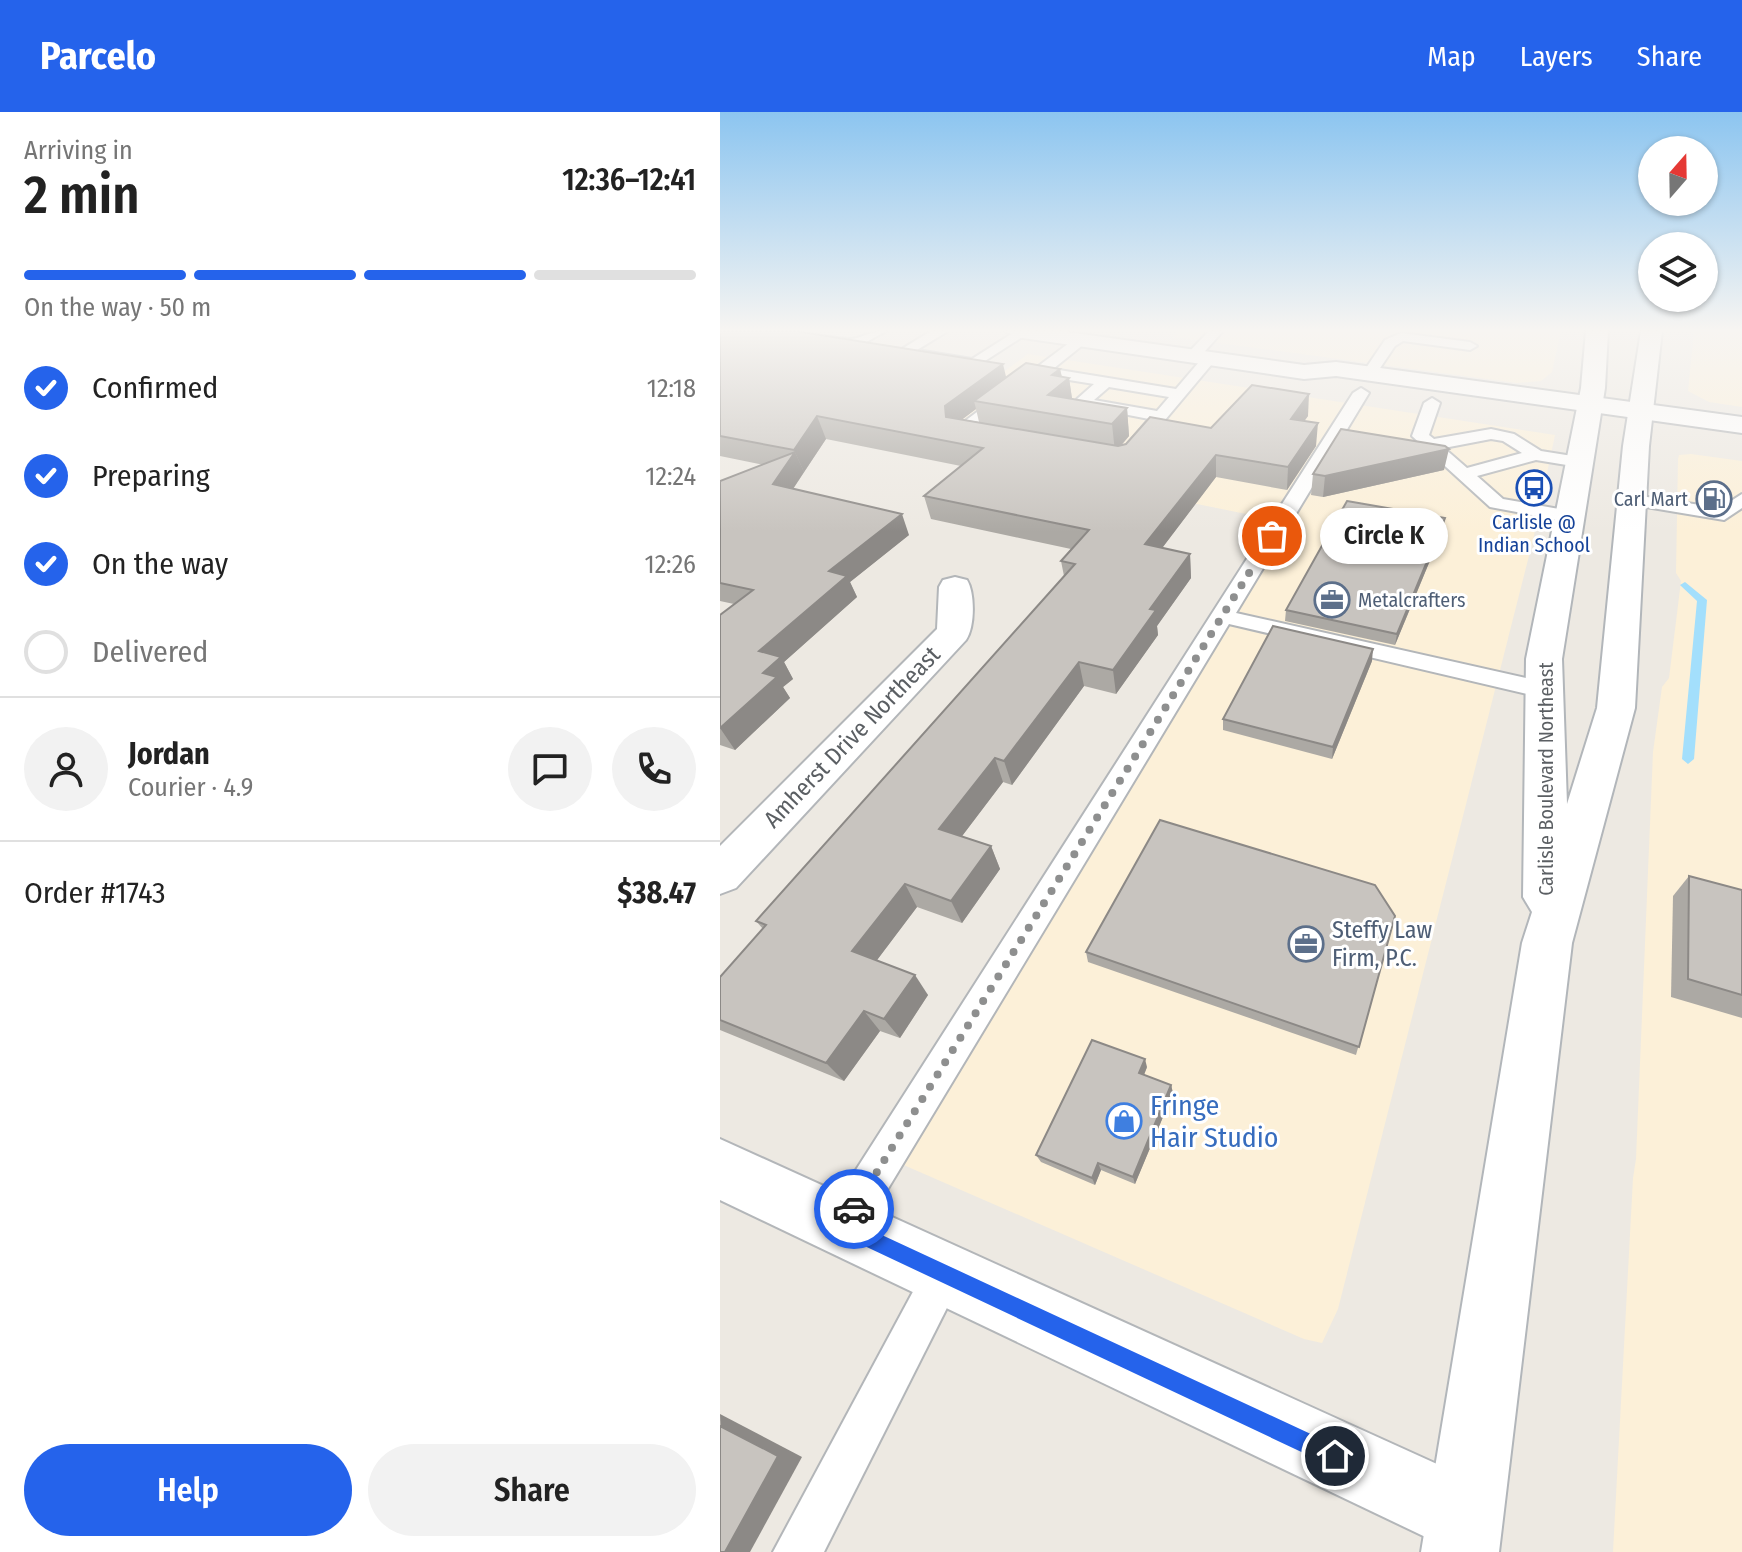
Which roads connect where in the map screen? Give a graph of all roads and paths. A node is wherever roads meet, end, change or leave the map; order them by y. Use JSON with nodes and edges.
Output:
{"nodes":[{"id":1,"x":1005,"y":398,"type":"edge"},
{"id":2,"x":1086,"y":398,"type":"edge"},
{"id":3,"x":1176,"y":398,"type":"edge"},
{"id":4,"x":1356,"y":398,"type":"edge"},
{"id":5,"x":1416,"y":398,"type":"edge"},
{"id":6,"x":1435,"y":398,"type":"edge"},
{"id":7,"x":1589,"y":398,"type":"edge"},
{"id":8,"x":1644,"y":398,"type":"edge"},
{"id":9,"x":1432,"y":403,"type":"junction"},
{"id":10,"x":1160,"y":416,"type":"junction"},
{"id":11,"x":1640,"y":422,"type":"junction"},
{"id":12,"x":1742,"y":425,"type":"edge"},
{"id":13,"x":1585,"y":431,"type":"junction"},
{"id":14,"x":988,"y":438,"type":"edge"},
{"id":15,"x":1431,"y":445,"type":"junction"},
{"id":16,"x":1742,"y":447,"type":"edge"},
{"id":17,"x":1536,"y":455,"type":"junction"},
{"id":18,"x":1120,"y":461,"type":"edge"},
{"id":19,"x":1464,"y":474,"type":"junction"},
{"id":20,"x":1742,"y":499,"type":"edge"},
{"id":21,"x":1634,"y":500,"type":"junction"},
{"id":22,"x":1569,"y":516,"type":"junction"},
{"id":23,"x":955,"y":587,"type":"dead end"},
{"id":24,"x":1222,"y":616,"type":"junction"},
{"id":25,"x":1544,"y":690,"type":"junction"},
{"id":26,"x":720,"y":875,"type":"edge"},
{"id":27,"x":1547,"y":943,"type":"junction"},
{"id":28,"x":720,"y":1169,"type":"edge"},
{"id":29,"x":843,"y":1226,"type":"junction"},
{"id":30,"x":944,"y":1274,"type":"junction"},
{"id":31,"x":1463,"y":1534,"type":"edge"},
{"id":32,"x":798,"y":1552,"type":"edge"}],
"edges":[{"from":1,"to":14,"type":"lane"},
{"from":2,"to":10,"type":"lane"},
{"from":3,"to":10,"type":"lane"},
{"from":4,"to":24,"type":"lane"},
{"from":5,"to":9,"type":"main road"},
{"from":6,"to":13,"type":"main road"},
{"from":7,"to":13,"type":"main road","name":"Carlisle Boulevard Northeast"},
{"from":8,"to":11,"type":"main road","name":"Carlisle Boulevard Northeast"},
{"from":9,"to":13,"type":"main road"},
{"from":9,"to":15,"type":"lane"},
{"from":10,"to":18,"type":"lane"},
{"from":11,"to":12,"type":"main road"},
{"from":11,"to":13,"type":"main road"},
{"from":11,"to":16,"type":"main road"},
{"from":11,"to":21,"type":"main road","name":"Carlisle Boulevard Northeast"},
{"from":13,"to":17,"type":"lane"},
{"from":13,"to":22,"type":"main road","name":"Carlisle Boulevard Northeast"},
{"from":15,"to":17,"type":"lane"},
{"from":15,"to":19,"type":"lane"},
{"from":17,"to":19,"type":"lane"},
{"from":19,"to":22,"type":"lane"},
{"from":20,"to":21,"type":"lane"},
{"from":21,"to":27,"type":"main road","name":"Carlisle Boulevard Northeast"},
{"from":22,"to":25,"type":"main road","name":"Carlisle Boulevard Northeast"},
{"from":23,"to":26,"type":"main road","name":"Amherst Drive Northeast"},
{"from":24,"to":25,"type":"lane"},
{"from":24,"to":29,"type":"lane"},
{"from":25,"to":27,"type":"main road","name":"Carlisle Boulevard Northeast"},
{"from":27,"to":31,"type":"main road","name":"Carlisle Boulevard Northeast"},
{"from":28,"to":29,"type":"main road"},
{"from":29,"to":30,"type":"main road"},
{"from":30,"to":31,"type":"main road"},
{"from":30,"to":32,"type":"lane"}]}
